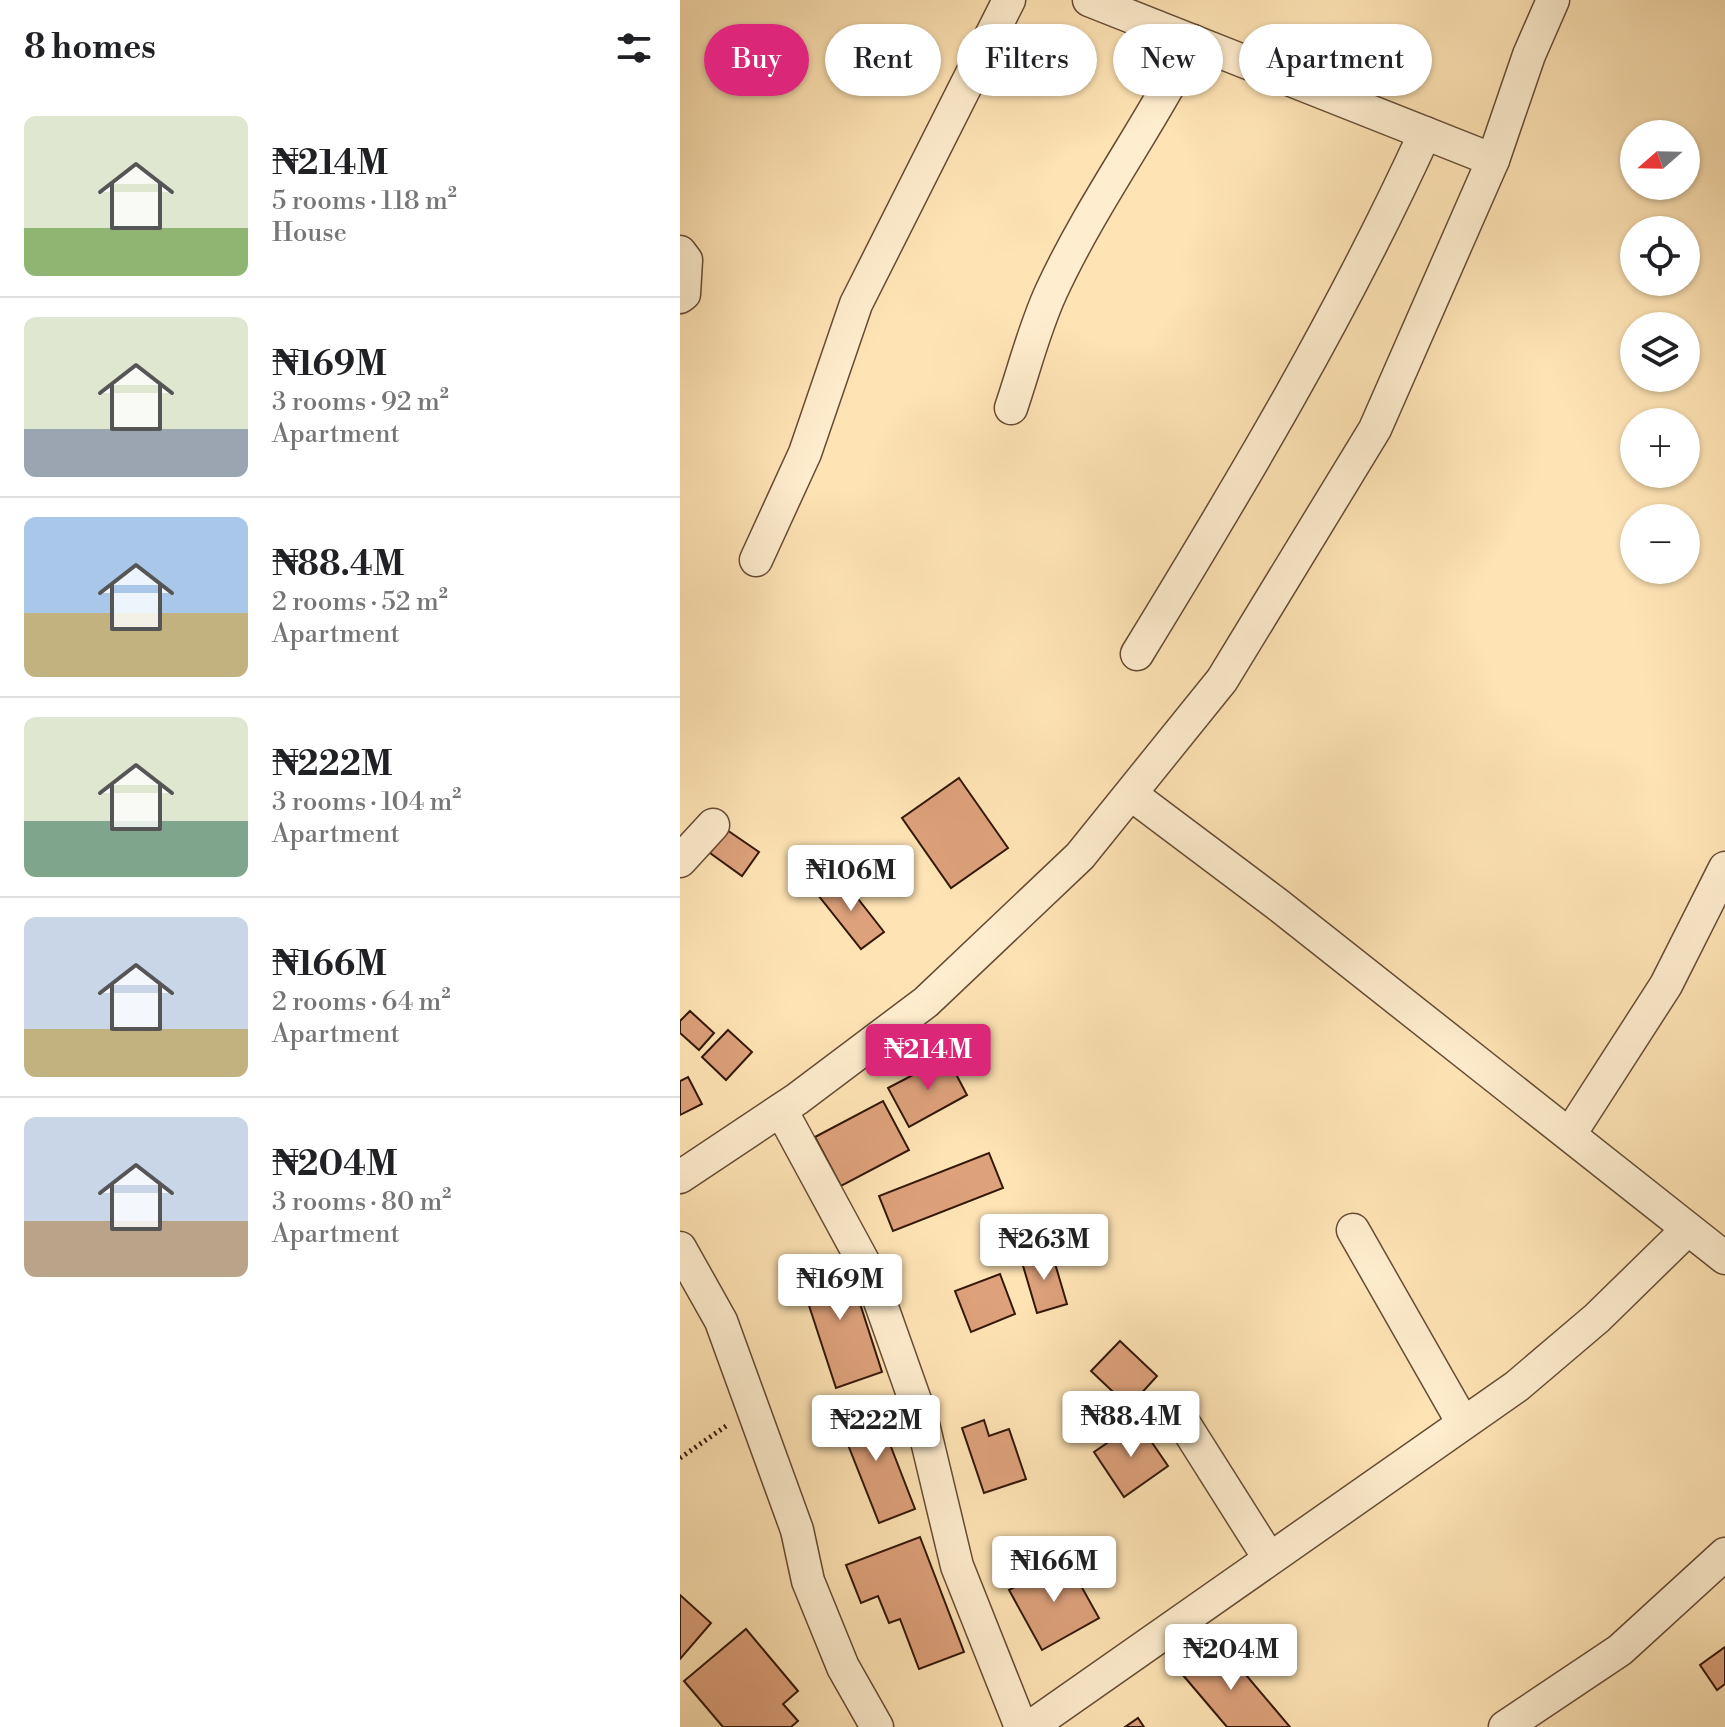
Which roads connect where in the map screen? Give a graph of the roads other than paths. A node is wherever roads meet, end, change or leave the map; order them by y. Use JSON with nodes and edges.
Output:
{"nodes":[{"id":1,"x":1009,"y":0,"type":"edge"},
{"id":2,"x":1089,"y":0,"type":"edge"},
{"id":3,"x":1553,"y":0,"type":"edge"},
{"id":4,"x":1150,"y":24,"type":"edge"},
{"id":5,"x":1223,"y":53,"type":"edge"},
{"id":6,"x":1165,"y":96,"type":"edge"},
{"id":7,"x":1425,"y":133,"type":"junction"},
{"id":8,"x":1493,"y":160,"type":"junction"},
{"id":9,"x":680,"y":252,"type":"edge"},
{"id":10,"x":680,"y":297,"type":"edge"},
{"id":11,"x":1011,"y":408,"type":"dead end"},
{"id":12,"x":756,"y":560,"type":"dead end"},
{"id":13,"x":1137,"y":654,"type":"dead end"},
{"id":14,"x":1132,"y":795,"type":"junction"},
{"id":15,"x":713,"y":825,"type":"dead end"},
{"id":16,"x":680,"y":861,"type":"edge"},
{"id":17,"x":1725,"y":868,"type":"edge"},
{"id":18,"x":781,"y":1110,"type":"junction"},
{"id":19,"x":1570,"y":1134,"type":"junction"},
{"id":20,"x":680,"y":1177,"type":"edge"},
{"id":21,"x":1353,"y":1230,"type":"dead end"},
{"id":22,"x":1687,"y":1230,"type":"junction"},
{"id":23,"x":680,"y":1248,"type":"edge"},
{"id":24,"x":1725,"y":1258,"type":"edge"},
{"id":25,"x":1180,"y":1417,"type":"dead end"},
{"id":26,"x":1463,"y":1423,"type":"junction"},
{"id":27,"x":1725,"y":1554,"type":"edge"},
{"id":28,"x":1269,"y":1558,"type":"junction"},
{"id":29,"x":877,"y":1727,"type":"edge"},
{"id":30,"x":1021,"y":1727,"type":"edge"},
{"id":31,"x":1030,"y":1727,"type":"edge"},
{"id":32,"x":1505,"y":1727,"type":"edge"}],
"edges":[{"from":1,"to":12,"type":"street"},
{"from":2,"to":4,"type":"street"},
{"from":3,"to":8,"type":"street"},
{"from":5,"to":7,"type":"street"},
{"from":6,"to":11,"type":"street"},
{"from":7,"to":8,"type":"street"},
{"from":7,"to":13,"type":"street"},
{"from":8,"to":14,"type":"street"},
{"from":9,"to":10,"type":"street"},
{"from":14,"to":18,"type":"street"},
{"from":14,"to":19,"type":"street"},
{"from":15,"to":16,"type":"street"},
{"from":17,"to":19,"type":"street"},
{"from":18,"to":20,"type":"street"},
{"from":18,"to":30,"type":"street"},
{"from":19,"to":22,"type":"street"},
{"from":21,"to":26,"type":"street"},
{"from":22,"to":24,"type":"street"},
{"from":22,"to":26,"type":"street"},
{"from":23,"to":29,"type":"street"},
{"from":25,"to":28,"type":"street"},
{"from":26,"to":28,"type":"street"},
{"from":27,"to":32,"type":"street"},
{"from":28,"to":31,"type":"street"}]}
